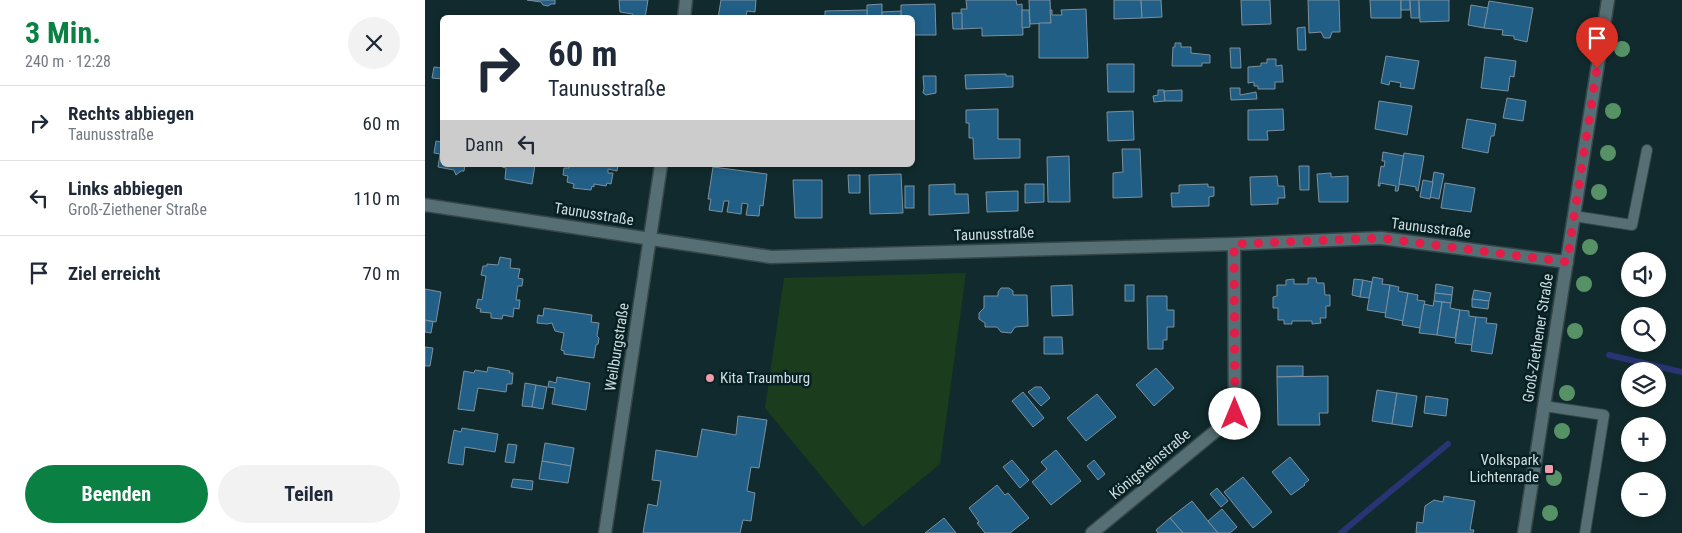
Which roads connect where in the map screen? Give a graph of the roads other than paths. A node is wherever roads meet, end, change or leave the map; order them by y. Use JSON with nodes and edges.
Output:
{"nodes":[{"id":1,"x":686,"y":0,"type":"edge"},
{"id":2,"x":1608,"y":0,"type":"edge"},
{"id":3,"x":684,"y":15,"type":"edge"},
{"id":4,"x":1647,"y":150,"type":"dead end"},
{"id":5,"x":661,"y":167,"type":"edge"},
{"id":6,"x":425,"y":205,"type":"edge"},
{"id":7,"x":1574,"y":216,"type":"junction"},
{"id":8,"x":649,"y":239,"type":"junction"},
{"id":9,"x":1234,"y":244,"type":"junction"},
{"id":10,"x":1567,"y":262,"type":"junction"},
{"id":11,"x":1544,"y":406,"type":"junction"},
{"id":12,"x":605,"y":533,"type":"edge"},
{"id":13,"x":1093,"y":533,"type":"edge"},
{"id":14,"x":1524,"y":533,"type":"edge"},
{"id":15,"x":1585,"y":533,"type":"edge"}],
"edges":[{"from":1,"to":3,"type":"street"},
{"from":2,"to":7,"type":"street","name":"Groß-Ziethener Straße"},
{"from":4,"to":7,"type":"lane"},
{"from":5,"to":8,"type":"street","name":"Weilburgstraße"},
{"from":6,"to":8,"type":"street","name":"Taunusstraße"},
{"from":7,"to":10,"type":"street","name":"Groß-Ziethener Straße"},
{"from":8,"to":9,"type":"street","name":"Taunusstraße"},
{"from":8,"to":12,"type":"street","name":"Weilburgstraße"},
{"from":9,"to":10,"type":"street","name":"Taunusstraße"},
{"from":9,"to":13,"type":"street","name":"Königsteinstraße"},
{"from":10,"to":11,"type":"street","name":"Groß-Ziethener Straße"},
{"from":11,"to":14,"type":"street","name":"Groß-Ziethener Straße"},
{"from":11,"to":15,"type":"lane"}]}
